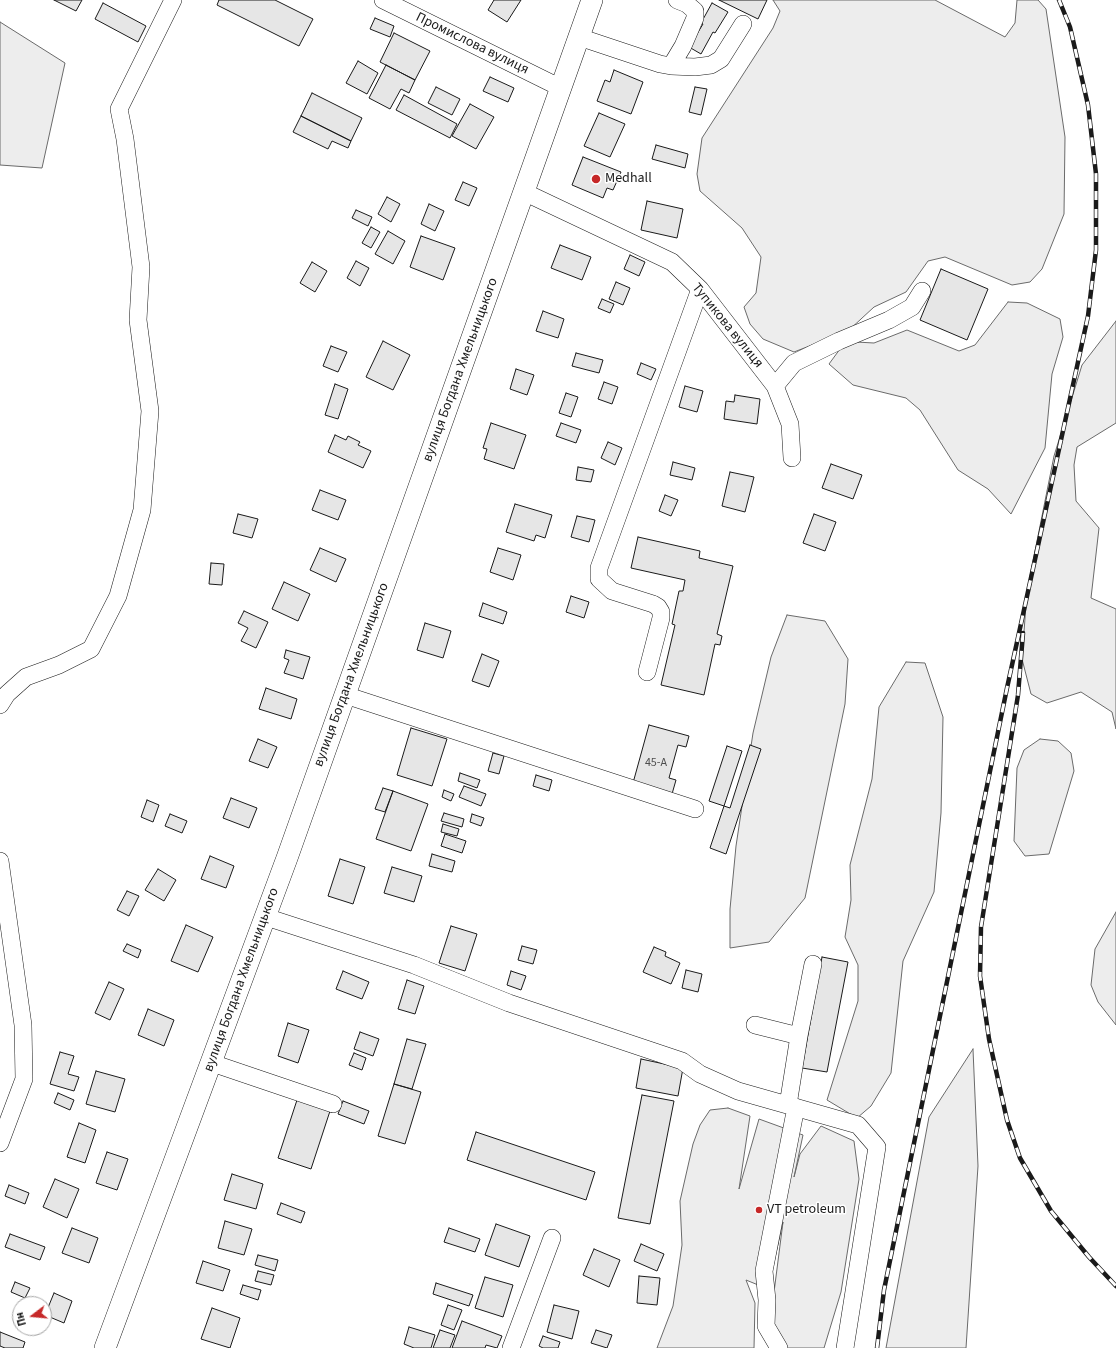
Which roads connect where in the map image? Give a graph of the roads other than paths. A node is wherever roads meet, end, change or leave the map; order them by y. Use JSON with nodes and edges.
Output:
{"nodes":[{"id":1,"x":173,"y":0,"type":"edge"},
{"id":2,"x":383,"y":0,"type":"edge"},
{"id":3,"x":592,"y":0,"type":"edge"},
{"id":4,"x":677,"y":0,"type":"edge"},
{"id":5,"x":742,"y":24,"type":"dead end"},
{"id":6,"x":579,"y":37,"type":"junction"},
{"id":7,"x":671,"y":66,"type":"junction"},
{"id":8,"x":561,"y":88,"type":"junction"},
{"id":9,"x":524,"y":192,"type":"junction"},
{"id":10,"x":700,"y":289,"type":"junction"},
{"id":11,"x":922,"y":291,"type":"dead end"},
{"id":12,"x":775,"y":386,"type":"junction"},
{"id":13,"x":792,"y":458,"type":"dead end"},
{"id":14,"x":647,"y":672,"type":"dead end"},
{"id":15,"x":345,"y":696,"type":"junction"},
{"id":16,"x":0,"y":705,"type":"edge"},
{"id":17,"x":695,"y":809,"type":"dead end"},
{"id":18,"x":0,"y":861,"type":"edge"},
{"id":19,"x":266,"y":917,"type":"junction"},
{"id":20,"x":813,"y":964,"type":"dead end"},
{"id":21,"x":755,"y":1025,"type":"dead end"},
{"id":22,"x":799,"y":1036,"type":"junction"},
{"id":23,"x":212,"y":1062,"type":"junction"},
{"id":24,"x":333,"y":1104,"type":"dead end"},
{"id":25,"x":792,"y":1106,"type":"junction"},
{"id":26,"x":0,"y":1143,"type":"edge"},
{"id":27,"x":552,"y":1238,"type":"dead end"},
{"id":28,"x":105,"y":1348,"type":"edge"},
{"id":29,"x":511,"y":1348,"type":"edge"},
{"id":30,"x":779,"y":1348,"type":"edge"},
{"id":31,"x":845,"y":1348,"type":"edge"}],
"edges":[{"from":1,"to":16,"type":"street"},
{"from":2,"to":8,"type":"street","name":"Промислова вулиця"},
{"from":3,"to":6,"type":"main road","name":"вулиця Богдана Хмельницького"},
{"from":4,"to":7,"type":"street"},
{"from":5,"to":7,"type":"street"},
{"from":6,"to":7,"type":"street"},
{"from":6,"to":8,"type":"main road","name":"вулиця Богдана Хмельницького"},
{"from":8,"to":9,"type":"main road","name":"вулиця Богдана Хмельницького"},
{"from":9,"to":10,"type":"street","name":"Тупикова вулиця"},
{"from":9,"to":15,"type":"main road","name":"вулиця Богдана Хмельницького"},
{"from":10,"to":12,"type":"street","name":"Тупикова вулиця"},
{"from":10,"to":14,"type":"street"},
{"from":11,"to":12,"type":"street"},
{"from":12,"to":13,"type":"street","name":"Тупикова вулиця"},
{"from":15,"to":17,"type":"street"},
{"from":15,"to":19,"type":"main road","name":"вулиця Богдана Хмельницького"},
{"from":18,"to":26,"type":"street"},
{"from":19,"to":23,"type":"main road","name":"вулиця Богдана Хмельницького"},
{"from":19,"to":25,"type":"street"},
{"from":20,"to":22,"type":"street"},
{"from":21,"to":22,"type":"street"},
{"from":22,"to":25,"type":"street"},
{"from":23,"to":24,"type":"street"},
{"from":23,"to":28,"type":"main road","name":"вулиця Богдана Хмельницького"},
{"from":25,"to":30,"type":"street"},
{"from":25,"to":31,"type":"street"},
{"from":27,"to":29,"type":"street"}]}
